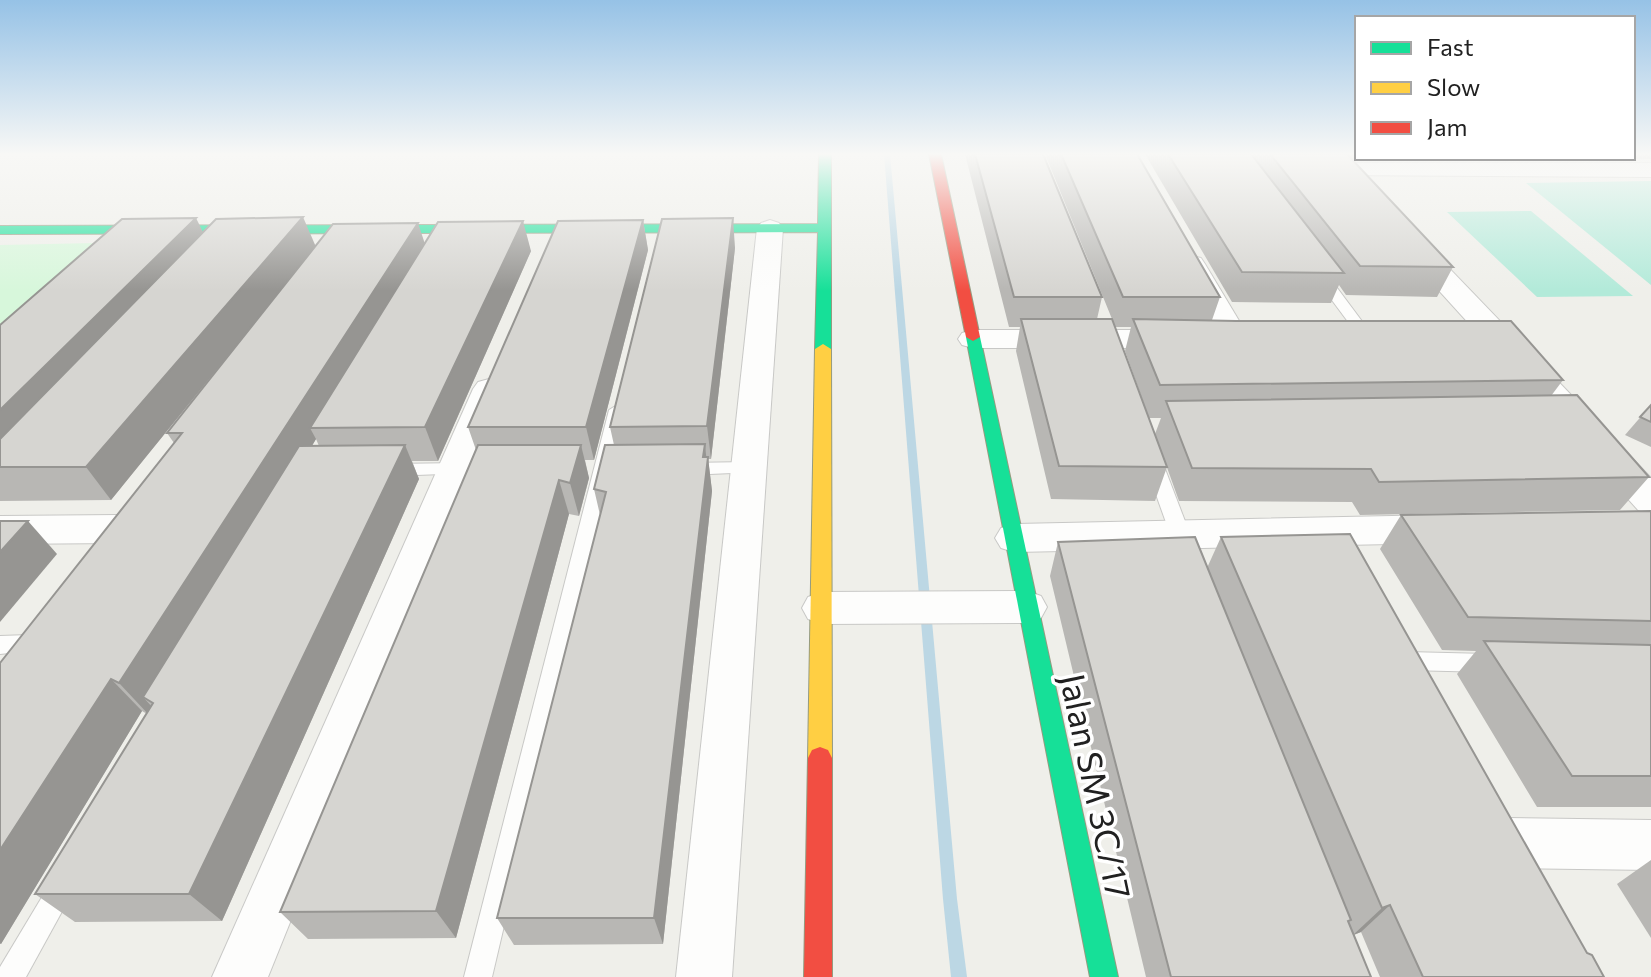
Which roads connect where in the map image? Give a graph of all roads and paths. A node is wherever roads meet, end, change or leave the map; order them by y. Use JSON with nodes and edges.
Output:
{"nodes":[{"id":1,"x":826,"y":200,"type":"edge"},
{"id":2,"x":944,"y":200,"type":"edge"},
{"id":3,"x":1395,"y":227,"type":"edge"},
{"id":4,"x":770,"y":228,"type":"junction"},
{"id":5,"x":826,"y":228,"type":"junction"},
{"id":6,"x":240,"y":229,"type":"junction"},
{"id":7,"x":347,"y":229,"type":"junction"},
{"id":8,"x":452,"y":229,"type":"junction"},
{"id":9,"x":557,"y":229,"type":"junction"},
{"id":10,"x":0,"y":230,"type":"edge"},
{"id":11,"x":1182,"y":247,"type":"edge"},
{"id":12,"x":219,"y":251,"type":"edge"},
{"id":13,"x":436,"y":256,"type":"edge"},
{"id":14,"x":1313,"y":265,"type":"edge"},
{"id":15,"x":319,"y":267,"type":"edge"},
{"id":16,"x":539,"y":272,"type":"edge"},
{"id":17,"x":973,"y":339,"type":"junction"},
{"id":18,"x":1368,"y":339,"type":"edge"},
{"id":19,"x":1456,"y":339,"type":"edge"},
{"id":20,"x":1500,"y":339,"type":"junction"},
{"id":21,"x":503,"y":356,"type":"edge"},
{"id":22,"x":621,"y":395,"type":"edge"},
{"id":23,"x":1544,"y":420,"type":"edge"},
{"id":24,"x":1575,"y":420,"type":"junction"},
{"id":25,"x":1145,"y":439,"type":"edge"},
{"id":26,"x":749,"y":468,"type":"junction"},
{"id":27,"x":470,"y":469,"type":"junction"},
{"id":28,"x":676,"y":469,"type":"edge"},
{"id":29,"x":368,"y":470,"type":"edge"},
{"id":30,"x":1646,"y":518,"type":"edge"},
{"id":31,"x":1477,"y":529,"type":"edge"},
{"id":32,"x":0,"y":530,"type":"edge"},
{"id":33,"x":1014,"y":538,"type":"junction"},
{"id":34,"x":1185,"y":549,"type":"junction"},
{"id":35,"x":91,"y":564,"type":"edge"},
{"id":36,"x":1027,"y":607,"type":"junction"},
{"id":37,"x":822,"y":608,"type":"junction"},
{"id":38,"x":1396,"y":642,"type":"joint"},
{"id":39,"x":1514,"y":663,"type":"edge"},
{"id":40,"x":1431,"y":703,"type":"edge"},
{"id":41,"x":1507,"y":843,"type":"edge"},
{"id":42,"x":1651,"y":845,"type":"edge"},
{"id":43,"x":74,"y":867,"type":"edge"},
{"id":44,"x":10,"y":977,"type":"edge"},
{"id":45,"x":240,"y":977,"type":"edge"},
{"id":46,"x":478,"y":977,"type":"edge"},
{"id":47,"x":703,"y":977,"type":"edge"},
{"id":48,"x":818,"y":977,"type":"edge"},
{"id":49,"x":1104,"y":977,"type":"edge"}],
"edges":[{"from":1,"to":5,"type":"street"},
{"from":2,"to":17,"type":"street","name":"Jalan SM 3C/17"},
{"from":3,"to":20,"type":"street"},
{"from":4,"to":5,"type":"street"},
{"from":4,"to":9,"type":"street"},
{"from":4,"to":26,"type":"street"},
{"from":5,"to":37,"type":"street"},
{"from":6,"to":7,"type":"street"},
{"from":6,"to":10,"type":"street"},
{"from":6,"to":12,"type":"lane"},
{"from":7,"to":8,"type":"street"},
{"from":7,"to":15,"type":"street"},
{"from":8,"to":9,"type":"street"},
{"from":8,"to":13,"type":"lane"},
{"from":9,"to":16,"type":"street"},
{"from":11,"to":17,"type":"street"},
{"from":14,"to":18,"type":"lane"},
{"from":17,"to":33,"type":"street","name":"Jalan SM 3C/17"},
{"from":19,"to":20,"type":"street"},
{"from":20,"to":24,"type":"street"},
{"from":21,"to":27,"type":"street"},
{"from":22,"to":46,"type":"lane"},
{"from":23,"to":24,"type":"lane"},
{"from":24,"to":30,"type":"street"},
{"from":25,"to":34,"type":"lane"},
{"from":26,"to":28,"type":"lane"},
{"from":26,"to":47,"type":"street"},
{"from":27,"to":29,"type":"lane"},
{"from":27,"to":45,"type":"street"},
{"from":31,"to":34,"type":"street"},
{"from":32,"to":35,"type":"street"},
{"from":33,"to":34,"type":"street"},
{"from":33,"to":36,"type":"street","name":"Jalan SM 3C/17"},
{"from":36,"to":37,"type":"street"},
{"from":36,"to":49,"type":"street","name":"Jalan SM 3C/17"},
{"from":37,"to":48,"type":"street"},
{"from":38,"to":39,"type":"lane"},
{"from":38,"to":40,"type":"street"},
{"from":41,"to":42,"type":"street"},
{"from":43,"to":44,"type":"lane"}]}
